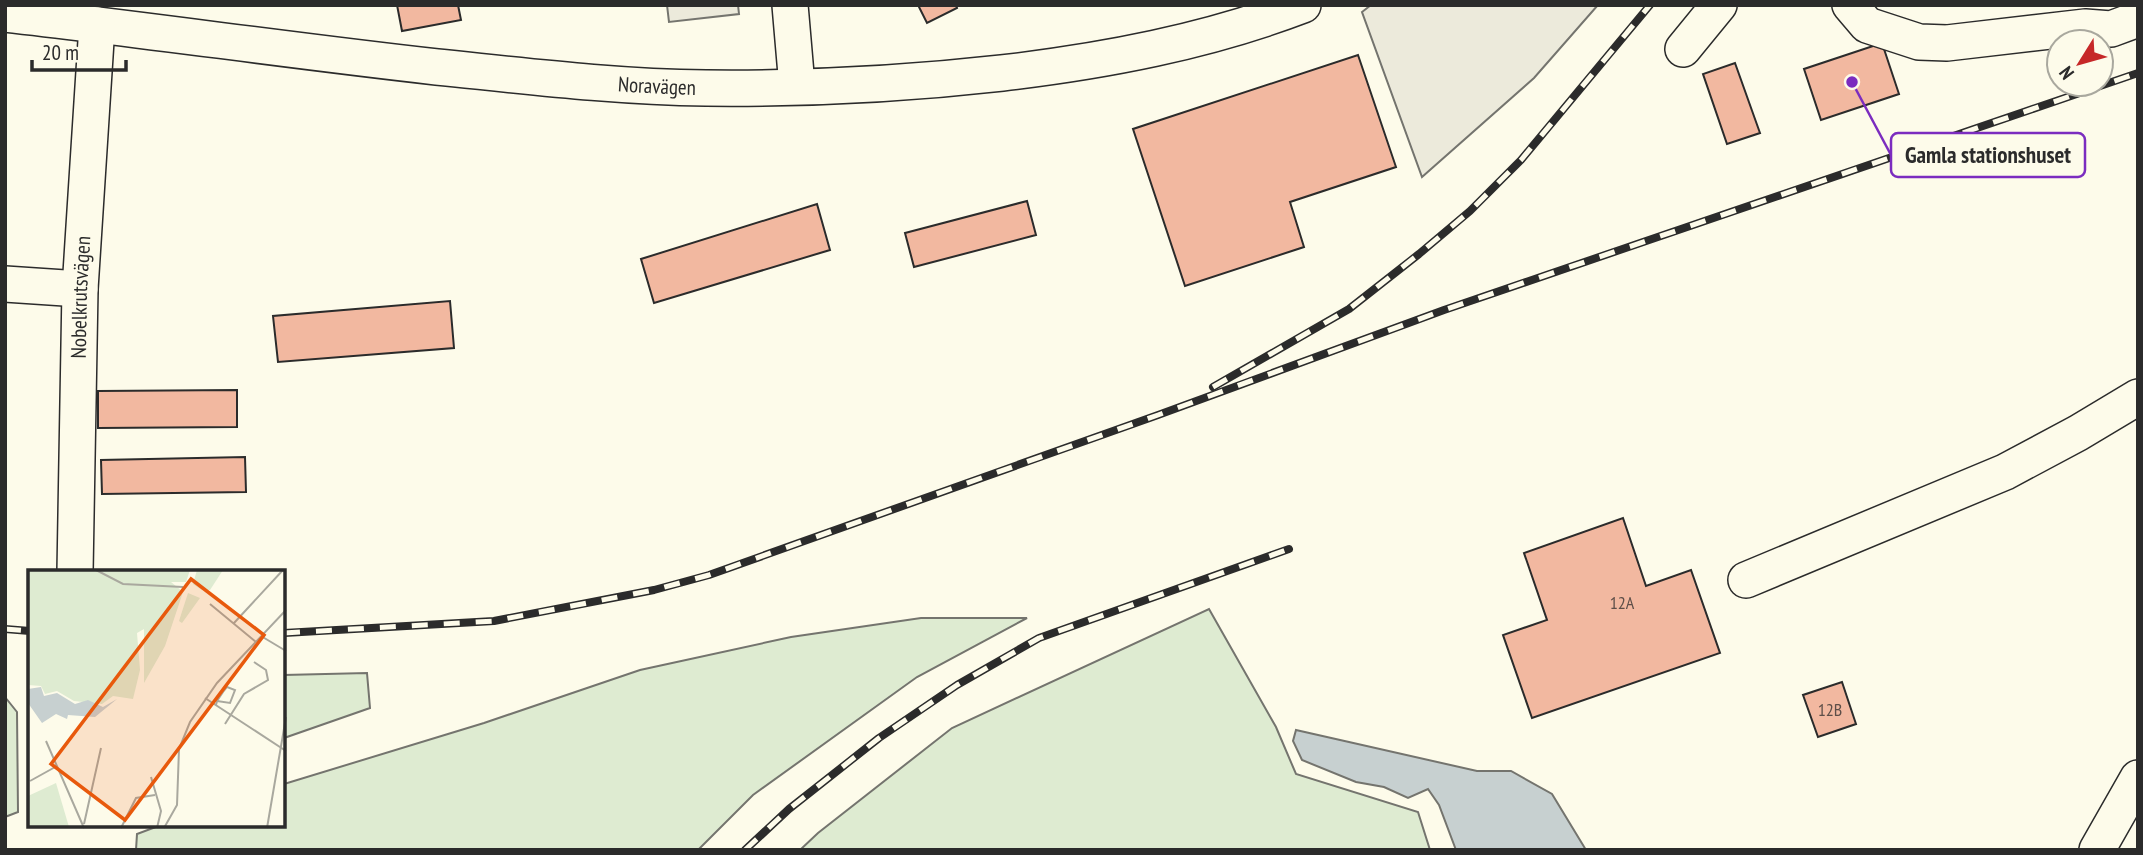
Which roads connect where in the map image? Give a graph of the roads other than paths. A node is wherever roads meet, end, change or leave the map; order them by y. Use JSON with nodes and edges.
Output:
{"nodes":[{"id":1,"x":790,"y":5,"type":"edge"},
{"id":2,"x":1303,"y":5,"type":"edge"},
{"id":3,"x":1719,"y":5,"type":"edge"},
{"id":4,"x":1850,"y":5,"type":"edge"},
{"id":5,"x":23,"y":12,"type":"edge"},
{"id":6,"x":2138,"y":19,"type":"edge"},
{"id":7,"x":97,"y":24,"type":"junction"},
{"id":8,"x":1683,"y":49,"type":"dead end"},
{"id":9,"x":797,"y":86,"type":"junction"},
{"id":10,"x":5,"y":284,"type":"edge"},
{"id":11,"x":80,"y":289,"type":"junction"},
{"id":12,"x":2138,"y":397,"type":"edge"},
{"id":13,"x":75,"y":570,"type":"edge"},
{"id":14,"x":1746,"y":580,"type":"dead end"},
{"id":15,"x":2133,"y":797,"type":"edge"},
{"id":16,"x":2097,"y":850,"type":"edge"}],
"edges":[{"from":1,"to":9,"type":"street"},
{"from":2,"to":9,"type":"street","name":"Noravägen"},
{"from":3,"to":8,"type":"street"},
{"from":4,"to":6,"type":"street"},
{"from":5,"to":7,"type":"street","name":"Noravägen"},
{"from":7,"to":9,"type":"street","name":"Noravägen"},
{"from":7,"to":11,"type":"street","name":"Nobelkrutsvägen"},
{"from":10,"to":11,"type":"street"},
{"from":11,"to":13,"type":"street","name":"Nobelkrutsvägen"},
{"from":12,"to":14,"type":"street"},
{"from":15,"to":16,"type":"street"}]}
